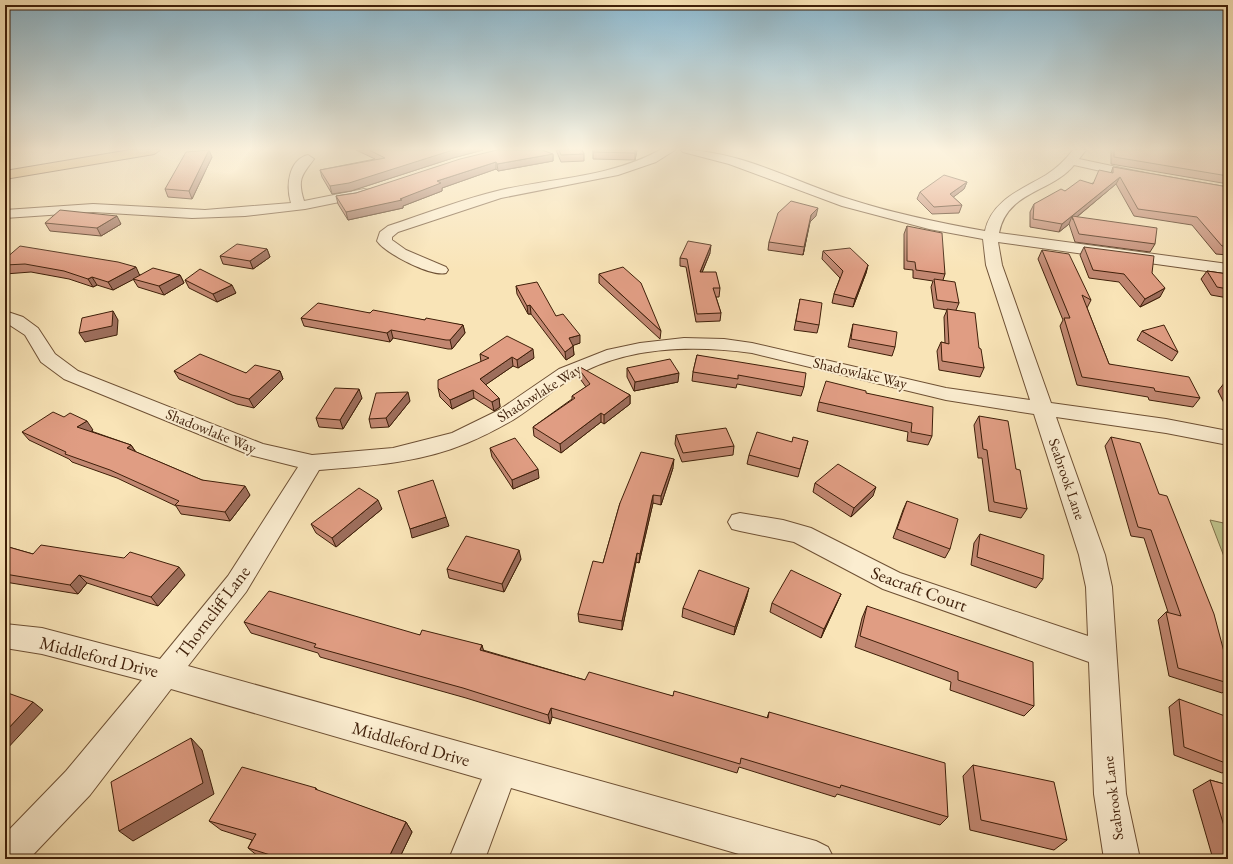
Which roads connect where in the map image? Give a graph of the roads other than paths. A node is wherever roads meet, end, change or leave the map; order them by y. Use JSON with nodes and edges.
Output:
{"nodes":[{"id":1,"x":295,"y":190,"type":"edge"},
{"id":2,"x":371,"y":190,"type":"edge"},
{"id":3,"x":517,"y":190,"type":"edge"},
{"id":4,"x":813,"y":190,"type":"edge"},
{"id":5,"x":1026,"y":190,"type":"edge"},
{"id":6,"x":298,"y":205,"type":"junction"},
{"id":7,"x":5,"y":214,"type":"edge"},
{"id":8,"x":989,"y":236,"type":"junction"},
{"id":9,"x":1228,"y":269,"type":"edge"},
{"id":10,"x":440,"y":270,"type":"dead end"},
{"id":11,"x":5,"y":316,"type":"edge"},
{"id":12,"x":1043,"y":409,"type":"junction"},
{"id":13,"x":1228,"y":438,"type":"edge"},
{"id":14,"x":312,"y":463,"type":"junction"},
{"id":15,"x":740,"y":522,"type":"dead end"},
{"id":16,"x":5,"y":636,"type":"edge"},
{"id":17,"x":1102,"y":653,"type":"junction"},
{"id":18,"x":167,"y":674,"type":"junction"},
{"id":19,"x":502,"y":770,"type":"junction"},
{"id":20,"x":5,"y":859,"type":"edge"},
{"id":21,"x":467,"y":859,"type":"edge"},
{"id":22,"x":816,"y":859,"type":"edge"},
{"id":23,"x":1122,"y":859,"type":"edge"}],
"edges":[{"from":1,"to":6,"type":"street"},
{"from":2,"to":6,"type":"street"},
{"from":3,"to":10,"type":"street"},
{"from":4,"to":8,"type":"street"},
{"from":5,"to":8,"type":"street"},
{"from":6,"to":7,"type":"street"},
{"from":8,"to":9,"type":"street"},
{"from":8,"to":12,"type":"street","name":"Seabrook Lane"},
{"from":11,"to":14,"type":"street","name":"Shadowlake Way"},
{"from":12,"to":13,"type":"street","name":"Shadowlake Way"},
{"from":12,"to":14,"type":"street","name":"Shadowlake Way"},
{"from":12,"to":17,"type":"street","name":"Seabrook Lane"},
{"from":14,"to":18,"type":"street","name":"Thorncliff Lane"},
{"from":15,"to":17,"type":"street","name":"Seacraft Court"},
{"from":16,"to":18,"type":"street","name":"Middleford Drive"},
{"from":17,"to":23,"type":"street","name":"Seabrook Lane"},
{"from":18,"to":19,"type":"street","name":"Middleford Drive"},
{"from":18,"to":20,"type":"street","name":"Thorncliff Lane"},
{"from":19,"to":21,"type":"street"},
{"from":19,"to":22,"type":"street","name":"Middleford Drive"}]}
